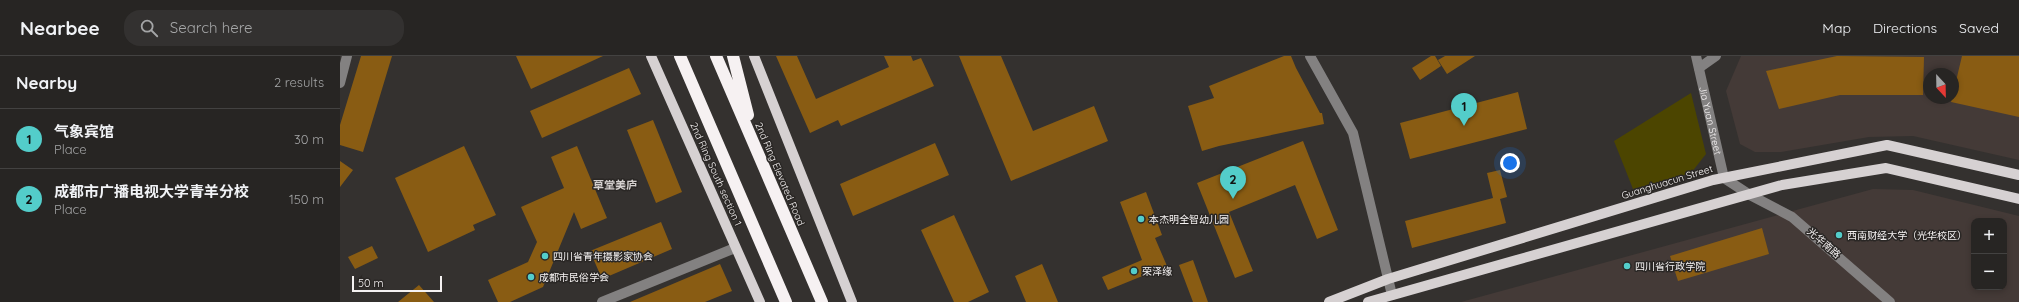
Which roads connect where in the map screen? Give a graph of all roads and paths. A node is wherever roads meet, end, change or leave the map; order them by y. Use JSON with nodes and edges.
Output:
{"nodes":[{"id":1,"x":347,"y":56,"type":"edge"},
{"id":2,"x":651,"y":56,"type":"edge"},
{"id":3,"x":672,"y":56,"type":"edge"},
{"id":4,"x":680,"y":56,"type":"edge"},
{"id":5,"x":716,"y":56,"type":"edge"},
{"id":6,"x":732,"y":56,"type":"edge"},
{"id":7,"x":754,"y":56,"type":"edge"},
{"id":8,"x":1310,"y":56,"type":"edge"},
{"id":9,"x":1696,"y":56,"type":"edge"},
{"id":10,"x":1716,"y":56,"type":"edge"},
{"id":11,"x":1699,"y":68,"type":"junction"},
{"id":12,"x":340,"y":83,"type":"edge"},
{"id":13,"x":718,"y":145,"type":"junction"},
{"id":14,"x":757,"y":149,"type":"junction"},
{"id":15,"x":2019,"y":175,"type":"edge"},
{"id":16,"x":1724,"y":178,"type":"junction"},
{"id":17,"x":1750,"y":195,"type":"junction"},
{"id":18,"x":2019,"y":199,"type":"edge"},
{"id":19,"x":735,"y":248,"type":"junction"},
{"id":20,"x":1388,"y":279,"type":"junction"},
{"id":21,"x":1392,"y":295,"type":"junction"},
{"id":22,"x":602,"y":302,"type":"edge"},
{"id":23,"x":760,"y":302,"type":"edge"},
{"id":24,"x":786,"y":302,"type":"edge"},
{"id":25,"x":822,"y":302,"type":"edge"},
{"id":26,"x":852,"y":302,"type":"edge"},
{"id":27,"x":1329,"y":302,"type":"edge"},
{"id":28,"x":1368,"y":302,"type":"edge"},
{"id":29,"x":1890,"y":302,"type":"edge"}],
"edges":[{"from":1,"to":12,"type":"street"},
{"from":2,"to":19,"type":"main road","name":"2nd Ring South section 1"},
{"from":3,"to":13,"type":"highway"},
{"from":4,"to":13,"type":"highway"},
{"from":5,"to":14,"type":"highway","name":"2nd Ring Elevated Road"},
{"from":6,"to":14,"type":"highway"},
{"from":7,"to":26,"type":"main road"},
{"from":8,"to":20,"type":"street"},
{"from":9,"to":11,"type":"street","name":"Jia Yuan Street"},
{"from":10,"to":11,"type":"street"},
{"from":11,"to":16,"type":"street","name":"Jia Yuan Street"},
{"from":13,"to":24,"type":"highway"},
{"from":14,"to":25,"type":"highway","name":"2nd Ring Elevated Road"},
{"from":15,"to":16,"type":"main road","name":"Guanghuacun Street"},
{"from":16,"to":17,"type":"street"},
{"from":16,"to":20,"type":"main road","name":"Guanghuacun Street"},
{"from":17,"to":18,"type":"main road"},
{"from":17,"to":21,"type":"main road"},
{"from":17,"to":29,"type":"street","name":"光华南路"},
{"from":19,"to":22,"type":"street"},
{"from":19,"to":23,"type":"main road","name":"2nd Ring South section 1"},
{"from":20,"to":21,"type":"street"},
{"from":20,"to":27,"type":"main road","name":"Guanghuacun Street"},
{"from":21,"to":28,"type":"main road"}]}
